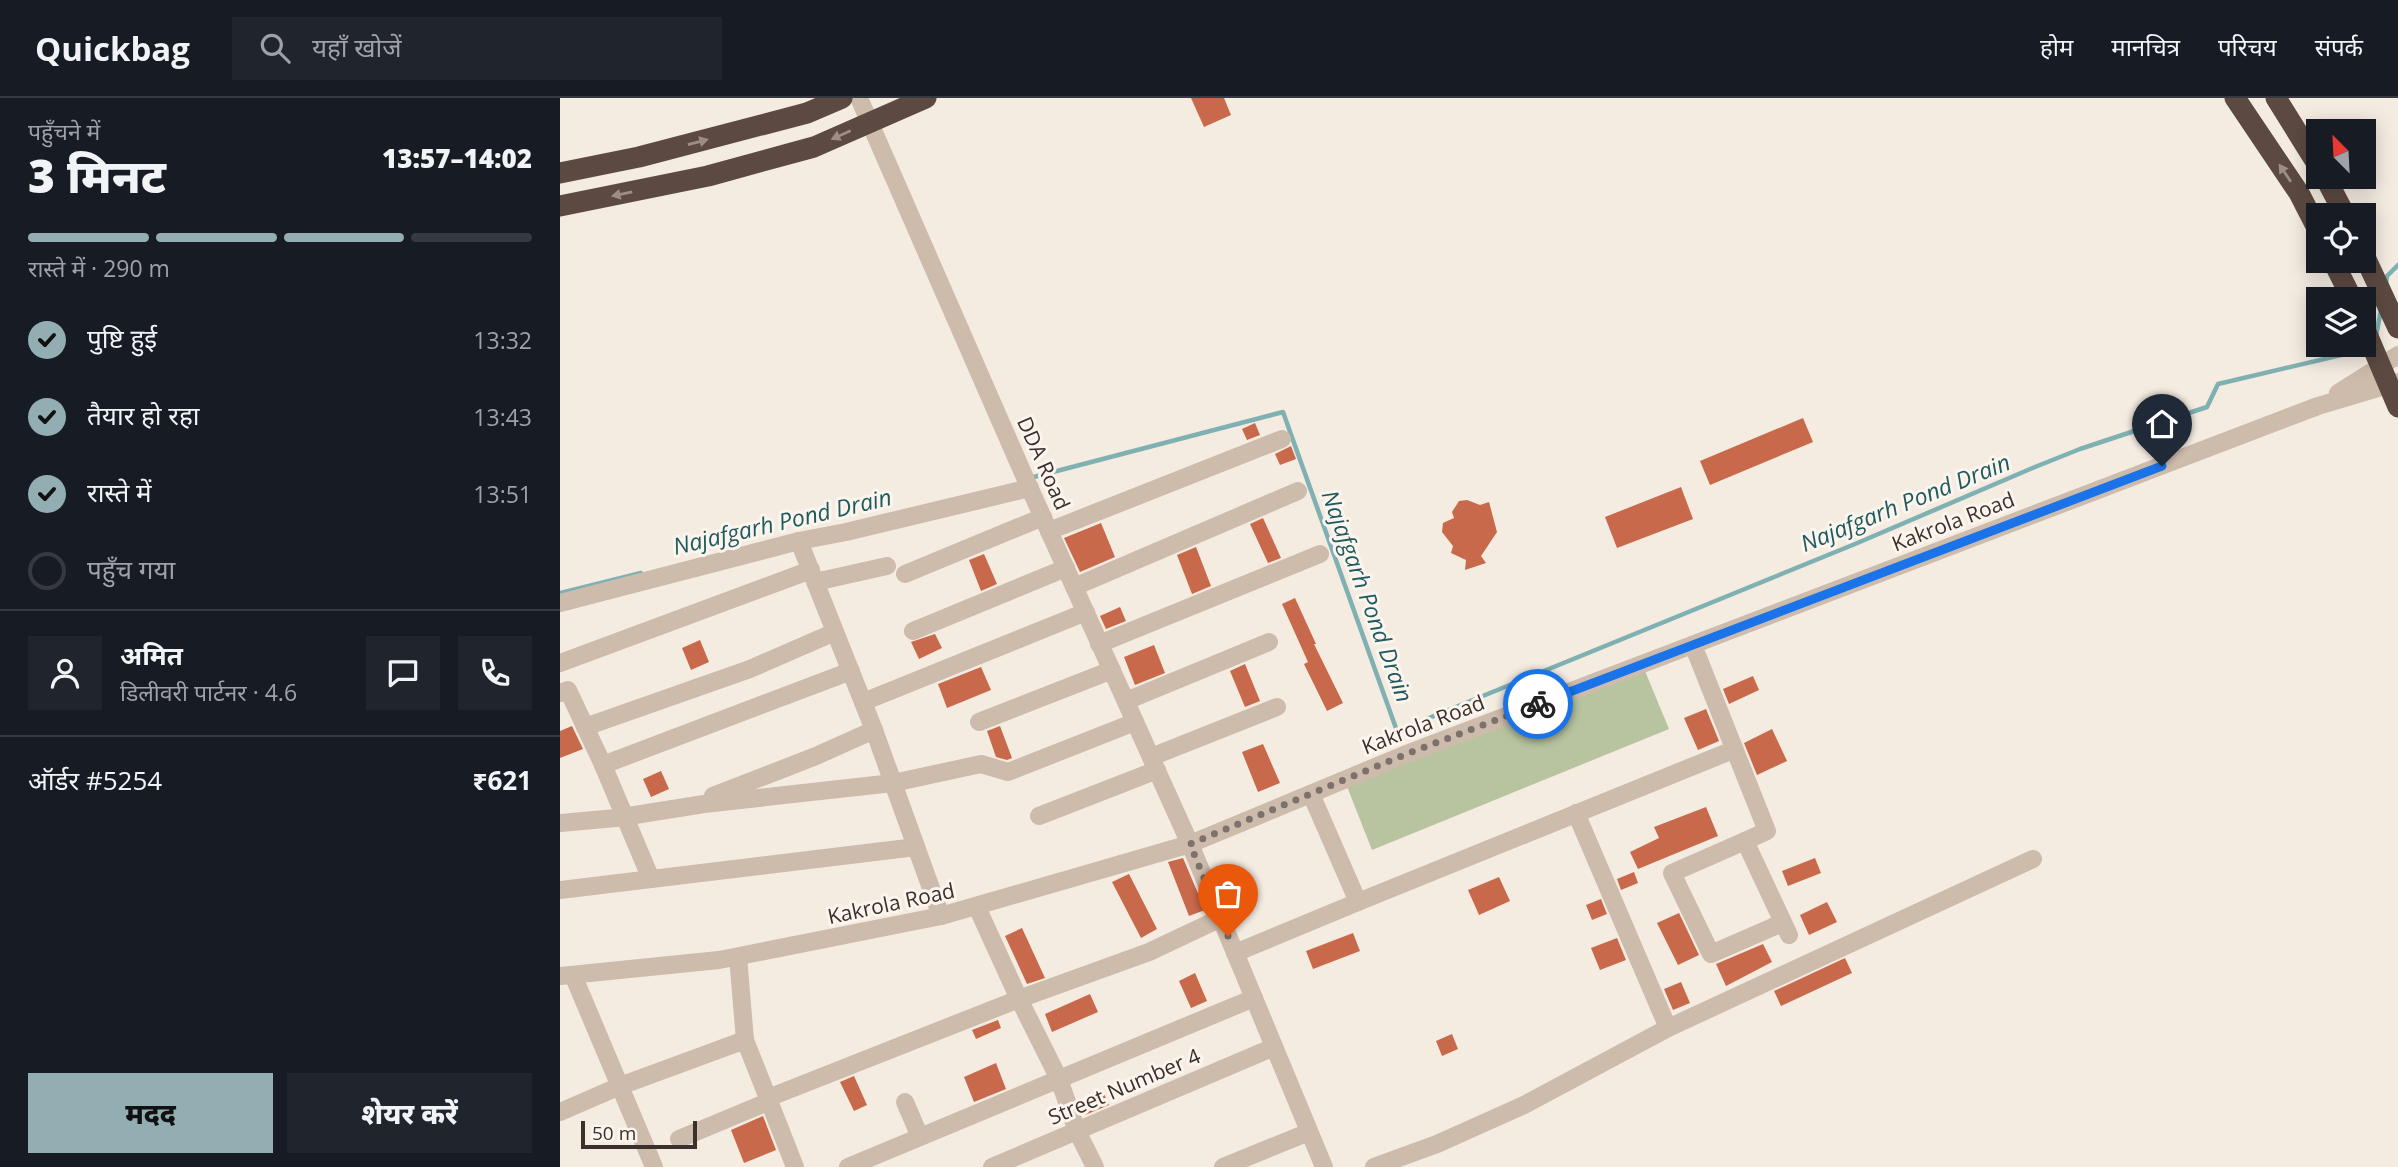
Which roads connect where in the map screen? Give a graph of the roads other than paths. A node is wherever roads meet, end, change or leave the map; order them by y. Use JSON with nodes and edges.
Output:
{"nodes":[{"id":1,"x":842,"y":98,"type":"edge"},
{"id":2,"x":859,"y":98,"type":"edge"},
{"id":3,"x":926,"y":98,"type":"edge"},
{"id":4,"x":2235,"y":98,"type":"edge"},
{"id":5,"x":2276,"y":98,"type":"edge"},
{"id":6,"x":2306,"y":146,"type":"edge"},
{"id":7,"x":560,"y":173,"type":"edge"},
{"id":8,"x":560,"y":206,"type":"edge"},
{"id":9,"x":2306,"y":207,"type":"edge"},
{"id":10,"x":2372,"y":273,"type":"edge"},
{"id":11,"x":2398,"y":328,"type":"edge"},
{"id":12,"x":2376,"y":355,"type":"edge"},
{"id":13,"x":2398,"y":355,"type":"edge"},
{"id":14,"x":2398,"y":382,"type":"edge"},
{"id":15,"x":2318,"y":406,"type":"junction"},
{"id":16,"x":2398,"y":407,"type":"edge"},
{"id":17,"x":1282,"y":439,"type":"dead end"},
{"id":18,"x":1026,"y":480,"type":"junction"},
{"id":19,"x":1298,"y":491,"type":"dead end"},
{"id":20,"x":1046,"y":524,"type":"junction"},
{"id":21,"x":799,"y":541,"type":"junction"},
{"id":22,"x":1320,"y":554,"type":"dead end"},
{"id":23,"x":887,"y":566,"type":"dead end"},
{"id":24,"x":1066,"y":568,"type":"junction"},
{"id":25,"x":905,"y":574,"type":"dead end"},
{"id":26,"x":813,"y":576,"type":"junction"},
{"id":27,"x":1074,"y":587,"type":"junction"},
{"id":28,"x":560,"y":603,"type":"edge"},
{"id":29,"x":1086,"y":612,"type":"junction"},
{"id":30,"x":913,"y":631,"type":"dead end"},
{"id":31,"x":835,"y":632,"type":"junction"},
{"id":32,"x":1269,"y":642,"type":"dead end"},
{"id":33,"x":1100,"y":644,"type":"junction"},
{"id":34,"x":1693,"y":645,"type":"junction"},
{"id":35,"x":560,"y":663,"type":"edge"},
{"id":36,"x":1112,"y":670,"type":"junction"},
{"id":37,"x":560,"y":671,"type":"edge"},
{"id":38,"x":850,"y":671,"type":"junction"},
{"id":39,"x":564,"y":691,"type":"edge"},
{"id":40,"x":1126,"y":701,"type":"junction"},
{"id":41,"x":863,"y":702,"type":"junction"},
{"id":42,"x":1277,"y":707,"type":"dead end"},
{"id":43,"x":979,"y":722,"type":"dead end"},
{"id":44,"x":1135,"y":722,"type":"junction"},
{"id":45,"x":585,"y":727,"type":"junction"},
{"id":46,"x":874,"y":730,"type":"junction"},
{"id":47,"x":1733,"y":750,"type":"junction"},
{"id":48,"x":1154,"y":763,"type":"junction"},
{"id":49,"x":603,"y":765,"type":"junction"},
{"id":50,"x":893,"y":783,"type":"junction"},
{"id":51,"x":1311,"y":794,"type":"junction"},
{"id":52,"x":683,"y":807,"type":"junction"},
{"id":53,"x":1576,"y":813,"type":"junction"},
{"id":54,"x":626,"y":816,"type":"junction"},
{"id":55,"x":1039,"y":816,"type":"dead end"},
{"id":56,"x":560,"y":822,"type":"edge"},
{"id":57,"x":1745,"y":841,"type":"junction"},
{"id":58,"x":1190,"y":844,"type":"junction"},
{"id":59,"x":916,"y":847,"type":"junction"},
{"id":60,"x":2033,"y":859,"type":"dead end"},
{"id":61,"x":651,"y":880,"type":"junction"},
{"id":62,"x":560,"y":890,"type":"edge"},
{"id":63,"x":1357,"y":902,"type":"junction"},
{"id":64,"x":977,"y":907,"type":"junction"},
{"id":65,"x":941,"y":916,"type":"junction"},
{"id":66,"x":1221,"y":918,"type":"junction"},
{"id":67,"x":1235,"y":953,"type":"junction"},
{"id":68,"x":738,"y":957,"type":"junction"},
{"id":69,"x":567,"y":975,"type":"edge"},
{"id":70,"x":1254,"y":998,"type":"junction"},
{"id":71,"x":1019,"y":999,"type":"junction"},
{"id":72,"x":1668,"y":1028,"type":"junction"},
{"id":73,"x":746,"y":1040,"type":"junction"},
{"id":74,"x":1274,"y":1047,"type":"junction"},
{"id":75,"x":1059,"y":1079,"type":"junction"},
{"id":76,"x":620,"y":1086,"type":"junction"},
{"id":77,"x":769,"y":1099,"type":"junction"},
{"id":78,"x":905,"y":1102,"type":"dead end"},
{"id":79,"x":560,"y":1112,"type":"edge"},
{"id":80,"x":1077,"y":1131,"type":"junction"},
{"id":81,"x":1309,"y":1132,"type":"junction"},
{"id":82,"x":920,"y":1137,"type":"junction"},
{"id":83,"x":679,"y":1139,"type":"dead end"},
{"id":84,"x":654,"y":1167,"type":"edge"},
{"id":85,"x":795,"y":1167,"type":"edge"},
{"id":86,"x":848,"y":1167,"type":"edge"},
{"id":87,"x":992,"y":1167,"type":"edge"},
{"id":88,"x":1095,"y":1167,"type":"edge"},
{"id":89,"x":1223,"y":1167,"type":"edge"},
{"id":90,"x":1324,"y":1167,"type":"edge"},
{"id":91,"x":1374,"y":1167,"type":"edge"}],
"edges":[{"from":7,"to":1,"type":"highway","one_way":true},
{"from":2,"to":18,"type":"street","name":"DDA Road"},
{"from":3,"to":8,"type":"highway","one_way":true,"bridge":true},
{"from":9,"to":4,"type":"highway","one_way":true},
{"from":5,"to":6,"type":"highway"},
{"from":10,"to":11,"type":"highway"},
{"from":12,"to":16,"type":"highway","bridge":true},
{"from":13,"to":15,"type":"street"},
{"from":14,"to":15,"type":"street"},
{"from":15,"to":34,"type":"street","name":"Kakrola Road"},
{"from":17,"to":20,"type":"street"},
{"from":18,"to":20,"type":"street","name":"DDA Road"},
{"from":18,"to":21,"type":"street"},
{"from":19,"to":27,"type":"street"},
{"from":20,"to":24,"type":"street","name":"DDA Road"},
{"from":20,"to":25,"type":"street"},
{"from":21,"to":26,"type":"street"},
{"from":21,"to":28,"type":"street"},
{"from":22,"to":33,"type":"street"},
{"from":23,"to":26,"type":"street"},
{"from":24,"to":27,"type":"street","name":"DDA Road"},
{"from":24,"to":30,"type":"street"},
{"from":26,"to":31,"type":"street"},
{"from":26,"to":35,"type":"street"},
{"from":27,"to":29,"type":"street","name":"DDA Road"},
{"from":29,"to":33,"type":"street","name":"DDA Road"},
{"from":29,"to":41,"type":"street"},
{"from":31,"to":38,"type":"street"},
{"from":31,"to":45,"type":"street"},
{"from":32,"to":40,"type":"street"},
{"from":33,"to":36,"type":"street","name":"DDA Road"},
{"from":34,"to":47,"type":"street"},
{"from":34,"to":51,"type":"street","name":"Kakrola Road"},
{"from":36,"to":40,"type":"street","name":"DDA Road"},
{"from":36,"to":43,"type":"street"},
{"from":37,"to":39,"type":"street"},
{"from":38,"to":41,"type":"street"},
{"from":38,"to":49,"type":"street"},
{"from":39,"to":45,"type":"street"},
{"from":40,"to":44,"type":"street","name":"DDA Road"},
{"from":41,"to":46,"type":"street"},
{"from":42,"to":48,"type":"street"},
{"from":44,"to":48,"type":"street","name":"DDA Road"},
{"from":44,"to":50,"type":"street"},
{"from":45,"to":49,"type":"street"},
{"from":46,"to":50,"type":"street"},
{"from":46,"to":52,"type":"street"},
{"from":47,"to":53,"type":"street"},
{"from":47,"to":57,"type":"street"},
{"from":48,"to":55,"type":"street"},
{"from":48,"to":58,"type":"street","name":"DDA Road"},
{"from":49,"to":54,"type":"street"},
{"from":50,"to":52,"type":"street"},
{"from":50,"to":59,"type":"street"},
{"from":51,"to":58,"type":"street","name":"Kakrola Road"},
{"from":51,"to":63,"type":"street"},
{"from":52,"to":54,"type":"street"},
{"from":53,"to":63,"type":"street"},
{"from":53,"to":72,"type":"street"},
{"from":54,"to":56,"type":"street"},
{"from":54,"to":61,"type":"street"},
{"from":57,"to":57,"type":"street"},
{"from":58,"to":64,"type":"street","name":"Kakrola Road"},
{"from":58,"to":66,"type":"street","name":"DDA Road"},
{"from":59,"to":61,"type":"street"},
{"from":59,"to":65,"type":"street"},
{"from":60,"to":72,"type":"street"},
{"from":61,"to":62,"type":"street"},
{"from":63,"to":67,"type":"street"},
{"from":64,"to":65,"type":"street","name":"Kakrola Road"},
{"from":64,"to":71,"type":"street"},
{"from":65,"to":68,"type":"street","name":"Kakrola Road"},
{"from":66,"to":67,"type":"street","name":"DDA Road"},
{"from":66,"to":71,"type":"street"},
{"from":67,"to":70,"type":"street","name":"DDA Road"},
{"from":68,"to":69,"type":"street","name":"Kakrola Road"},
{"from":68,"to":73,"type":"street"},
{"from":69,"to":76,"type":"street"},
{"from":70,"to":74,"type":"street","name":"DDA Road"},
{"from":70,"to":75,"type":"street"},
{"from":71,"to":75,"type":"street"},
{"from":71,"to":77,"type":"street"},
{"from":72,"to":91,"type":"street"},
{"from":73,"to":76,"type":"street"},
{"from":73,"to":77,"type":"street"},
{"from":74,"to":80,"type":"street","name":"Street Number 4"},
{"from":74,"to":81,"type":"street","name":"DDA Road"},
{"from":75,"to":80,"type":"street"},
{"from":75,"to":82,"type":"street"},
{"from":76,"to":79,"type":"street"},
{"from":76,"to":84,"type":"street"},
{"from":77,"to":83,"type":"street"},
{"from":77,"to":85,"type":"street"},
{"from":78,"to":82,"type":"street"},
{"from":80,"to":87,"type":"street","name":"Street Number 4"},
{"from":80,"to":88,"type":"street"},
{"from":81,"to":89,"type":"street"},
{"from":81,"to":90,"type":"street","name":"DDA Road"},
{"from":82,"to":86,"type":"street"}]}
